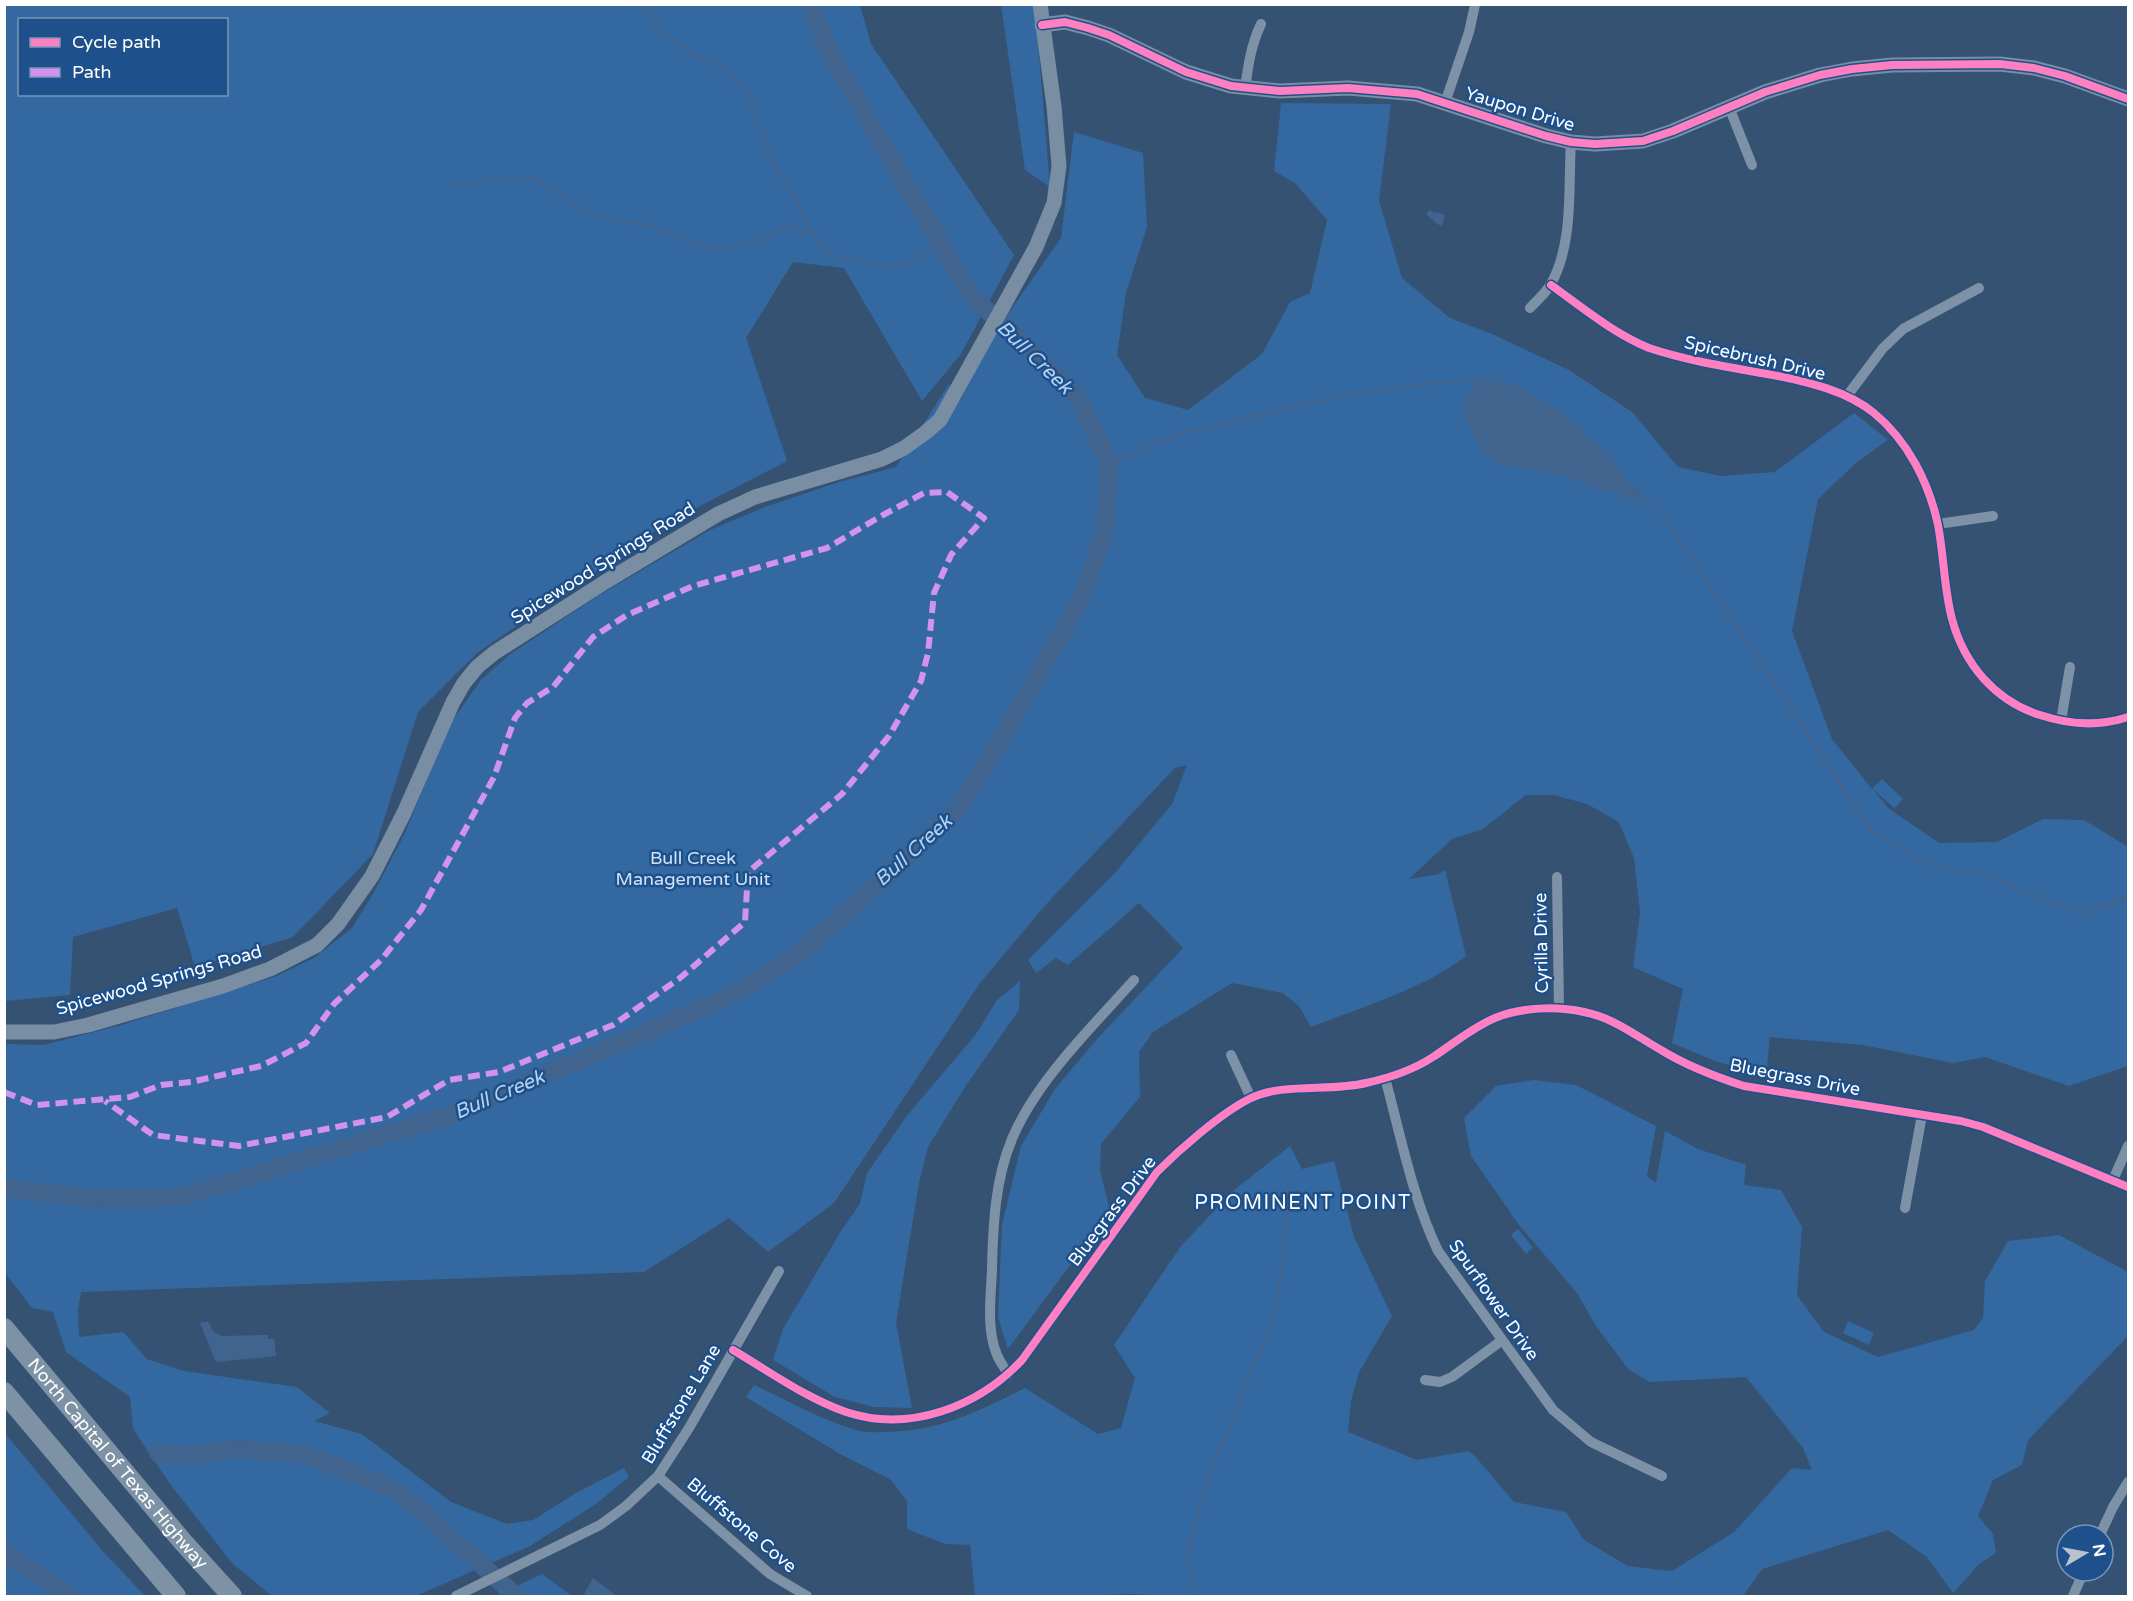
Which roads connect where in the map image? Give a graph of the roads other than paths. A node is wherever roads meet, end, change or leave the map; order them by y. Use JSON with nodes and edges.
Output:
{"nodes":[{"id":1,"x":1040,"y":4,"type":"edge"},
{"id":2,"x":1475,"y":5,"type":"edge"},
{"id":3,"x":1261,"y":24,"type":"dead end"},
{"id":4,"x":1042,"y":25,"type":"junction"},
{"id":5,"x":1245,"y":88,"type":"junction"},
{"id":6,"x":2128,"y":99,"type":"edge"},
{"id":7,"x":1445,"y":103,"type":"junction"},
{"id":8,"x":1729,"y":107,"type":"junction"},
{"id":9,"x":1571,"y":142,"type":"junction"},
{"id":10,"x":1752,"y":165,"type":"dead end"},
{"id":11,"x":1551,"y":285,"type":"junction"},
{"id":12,"x":1979,"y":288,"type":"dead end"},
{"id":13,"x":1530,"y":308,"type":"dead end"},
{"id":14,"x":1847,"y":396,"type":"junction"},
{"id":15,"x":1993,"y":516,"type":"dead end"},
{"id":16,"x":1938,"y":524,"type":"junction"},
{"id":17,"x":2070,"y":667,"type":"dead end"},
{"id":18,"x":2128,"y":717,"type":"edge"},
{"id":19,"x":2061,"y":722,"type":"junction"},
{"id":20,"x":1557,"y":877,"type":"dead end"},
{"id":21,"x":1134,"y":980,"type":"dead end"},
{"id":22,"x":1559,"y":1009,"type":"junction"},
{"id":23,"x":4,"y":1032,"type":"edge"},
{"id":24,"x":1232,"y":1055,"type":"dead end"},
{"id":25,"x":1385,"y":1078,"type":"junction"},
{"id":26,"x":1251,"y":1098,"type":"junction"},
{"id":27,"x":1922,"y":1115,"type":"junction"},
{"id":28,"x":2128,"y":1146,"type":"edge"},
{"id":29,"x":2114,"y":1180,"type":"junction"},
{"id":30,"x":2128,"y":1187,"type":"edge"},
{"id":31,"x":1905,"y":1208,"type":"dead end"},
{"id":32,"x":779,"y":1270,"type":"dead end"},
{"id":33,"x":4,"y":1328,"type":"edge"},
{"id":34,"x":1502,"y":1341,"type":"junction"},
{"id":35,"x":733,"y":1350,"type":"junction"},
{"id":36,"x":1008,"y":1375,"type":"junction"},
{"id":37,"x":1425,"y":1380,"type":"dead end"},
{"id":38,"x":4,"y":1392,"type":"edge"},
{"id":39,"x":658,"y":1476,"type":"junction"},
{"id":40,"x":1662,"y":1476,"type":"dead end"},
{"id":41,"x":2128,"y":1482,"type":"edge"},
{"id":42,"x":2106,"y":1523,"type":"edge"},
{"id":43,"x":176,"y":1596,"type":"edge"},
{"id":44,"x":232,"y":1596,"type":"edge"},
{"id":45,"x":456,"y":1596,"type":"edge"},
{"id":46,"x":807,"y":1596,"type":"edge"}],
"edges":[{"from":1,"to":4,"type":"main road","name":"Spicewood Springs Road"},
{"from":2,"to":7,"type":"street"},
{"from":3,"to":5,"type":"street"},
{"from":4,"to":5,"type":"main road","name":"Yaupon Drive"},
{"from":4,"to":23,"type":"main road","name":"Spicewood Springs Road"},
{"from":5,"to":7,"type":"main road","name":"Yaupon Drive"},
{"from":6,"to":8,"type":"main road","name":"Yaupon Drive"},
{"from":7,"to":9,"type":"main road","name":"Yaupon Drive"},
{"from":8,"to":9,"type":"main road","name":"Yaupon Drive"},
{"from":8,"to":10,"type":"street"},
{"from":9,"to":11,"type":"street"},
{"from":11,"to":13,"type":"street"},
{"from":11,"to":14,"type":"street","name":"Spicebrush Drive"},
{"from":12,"to":14,"type":"street"},
{"from":14,"to":16,"type":"street","name":"Spicebrush Drive"},
{"from":15,"to":16,"type":"street"},
{"from":16,"to":19,"type":"street","name":"Spicebrush Drive"},
{"from":17,"to":19,"type":"street"},
{"from":18,"to":19,"type":"street","name":"Spicebrush Drive"},
{"from":20,"to":22,"type":"street","name":"Cyrilla Drive"},
{"from":21,"to":36,"type":"street"},
{"from":22,"to":25,"type":"street","name":"Bluegrass Drive"},
{"from":22,"to":27,"type":"street","name":"Bluegrass Drive"},
{"from":24,"to":26,"type":"street"},
{"from":25,"to":26,"type":"street","name":"Bluegrass Drive"},
{"from":25,"to":34,"type":"street","name":"Spurflower Drive"},
{"from":26,"to":36,"type":"street","name":"Bluegrass Drive"},
{"from":27,"to":29,"type":"street","name":"Bluegrass Drive"},
{"from":27,"to":31,"type":"street"},
{"from":28,"to":29,"type":"street"},
{"from":29,"to":30,"type":"street","name":"Bluegrass Drive"},
{"from":32,"to":35,"type":"street","name":"Bluffstone Lane"},
{"from":33,"to":44,"type":"highway","name":"North Capital of Texas Highway"},
{"from":34,"to":37,"type":"street"},
{"from":34,"to":40,"type":"street","name":"Spurflower Drive"},
{"from":35,"to":36,"type":"street","name":"Bluegrass Drive"},
{"from":35,"to":39,"type":"street","name":"Bluffstone Lane"},
{"from":38,"to":43,"type":"highway"},
{"from":39,"to":45,"type":"street","name":"Bluffstone Lane"},
{"from":39,"to":46,"type":"street","name":"Bluffstone Cove"},
{"from":41,"to":42,"type":"street"}]}
